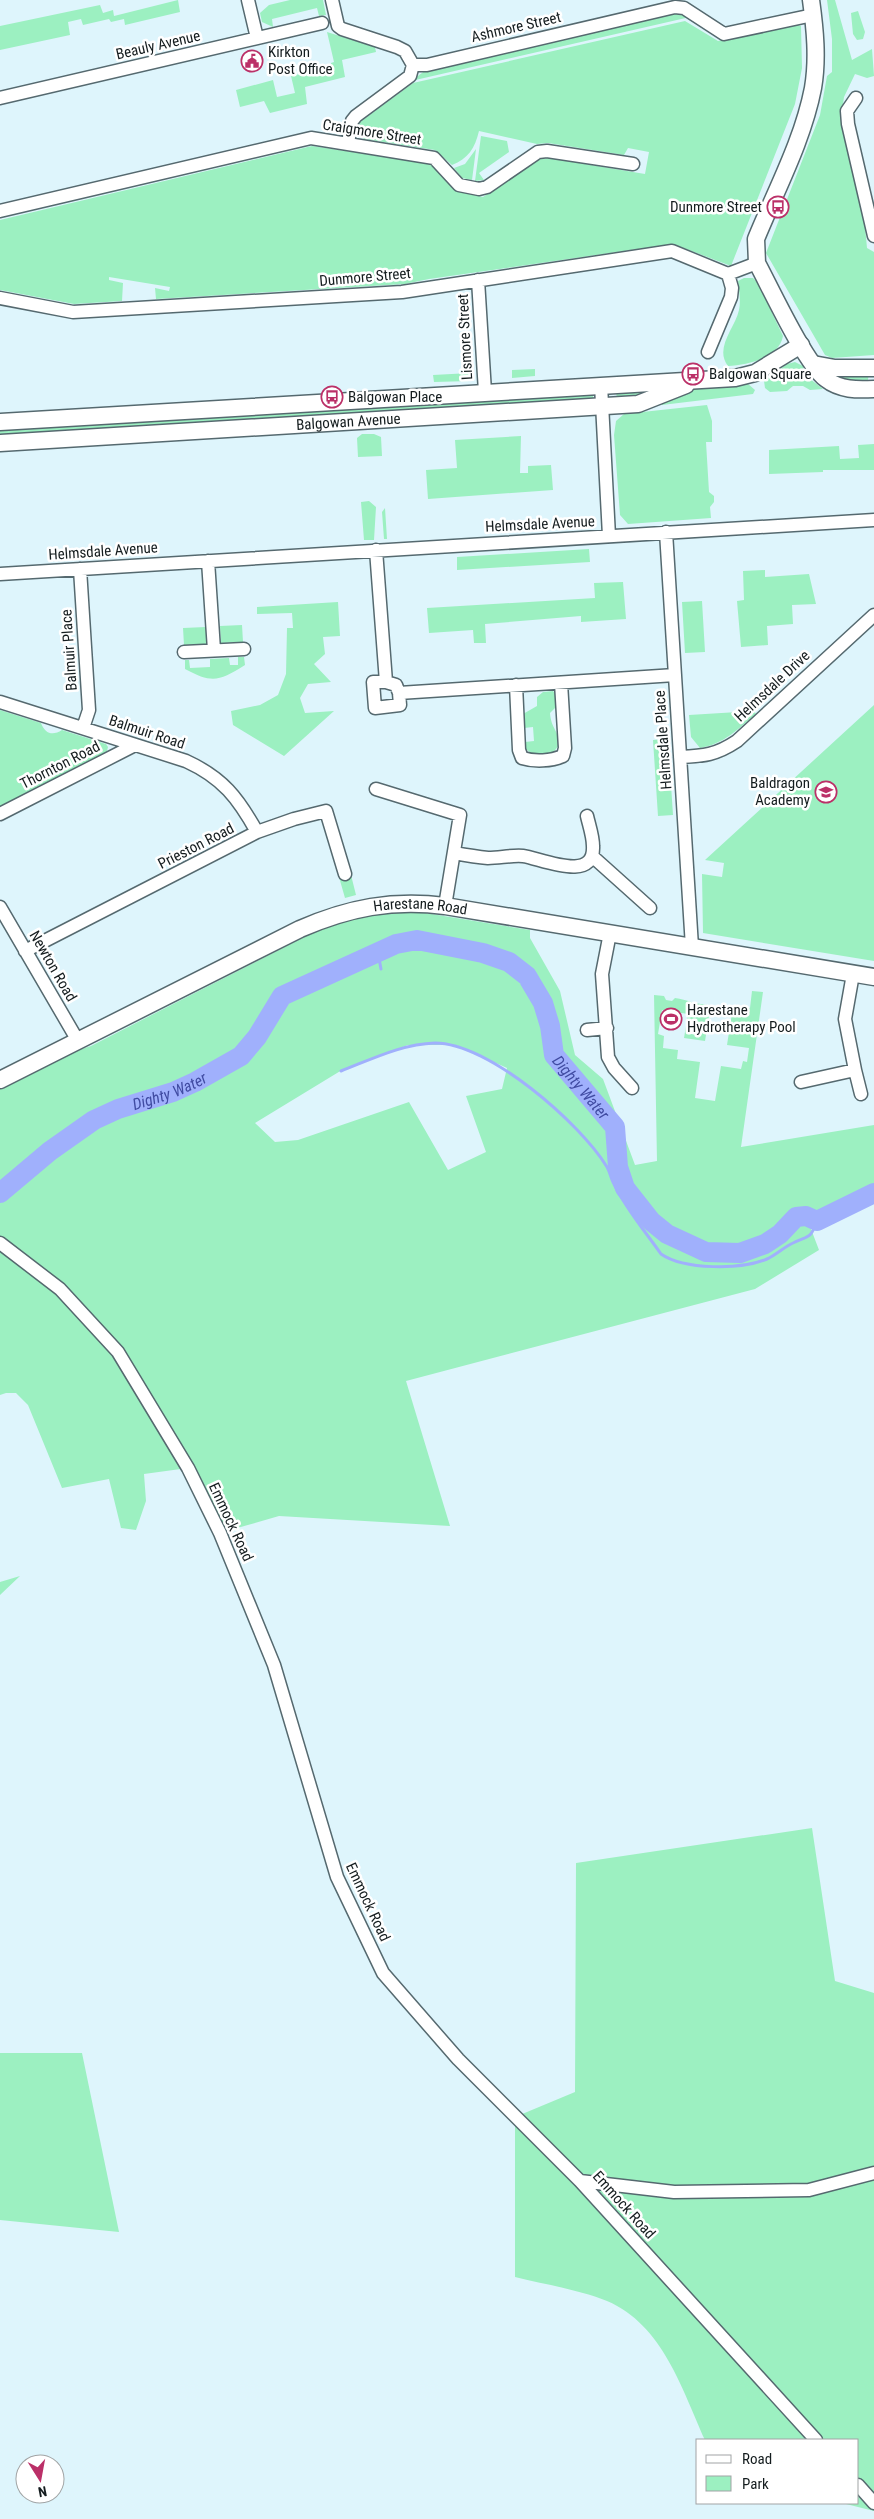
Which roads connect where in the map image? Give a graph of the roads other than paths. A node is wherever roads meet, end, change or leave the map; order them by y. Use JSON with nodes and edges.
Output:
{"nodes":[{"id":1,"x":250,"y":0,"type":"edge"},
{"id":2,"x":332,"y":0,"type":"edge"},
{"id":3,"x":812,"y":8,"type":"edge"},
{"id":4,"x":322,"y":23,"type":"dead end"},
{"id":5,"x":257,"y":38,"type":"junction"},
{"id":6,"x":412,"y":65,"type":"junction"},
{"id":7,"x":0,"y":98,"type":"edge"},
{"id":8,"x":856,"y":98,"type":"dead end"},
{"id":9,"x":348,"y":144,"type":"junction"},
{"id":10,"x":633,"y":164,"type":"dead end"},
{"id":11,"x":0,"y":211,"type":"edge"},
{"id":12,"x":874,"y":236,"type":"edge"},
{"id":13,"x":757,"y":262,"type":"junction"},
{"id":14,"x":728,"y":274,"type":"junction"},
{"id":15,"x":478,"y":280,"type":"junction"},
{"id":16,"x":0,"y":298,"type":"edge"},
{"id":17,"x":801,"y":345,"type":"junction"},
{"id":18,"x":708,"y":352,"type":"dead end"},
{"id":19,"x":813,"y":364,"type":"junction"},
{"id":20,"x":874,"y":368,"type":"edge"},
{"id":21,"x":693,"y":382,"type":"junction"},
{"id":22,"x":601,"y":385,"type":"junction"},
{"id":23,"x":874,"y":385,"type":"edge"},
{"id":24,"x":874,"y":389,"type":"edge"},
{"id":25,"x":485,"y":392,"type":"junction"},
{"id":26,"x":602,"y":406,"type":"junction"},
{"id":27,"x":0,"y":422,"type":"edge"},
{"id":28,"x":0,"y":442,"type":"edge"},
{"id":29,"x":874,"y":520,"type":"edge"},
{"id":30,"x":666,"y":532,"type":"junction"},
{"id":31,"x":609,"y":536,"type":"junction"},
{"id":32,"x":376,"y":550,"type":"junction"},
{"id":33,"x":208,"y":561,"type":"junction"},
{"id":34,"x":80,"y":569,"type":"junction"},
{"id":35,"x":0,"y":574,"type":"edge"},
{"id":36,"x":874,"y":615,"type":"edge"},
{"id":37,"x":244,"y":649,"type":"dead end"},
{"id":38,"x":214,"y":650,"type":"junction"},
{"id":39,"x":184,"y":652,"type":"dead end"},
{"id":40,"x":675,"y":675,"type":"junction"},
{"id":41,"x":386,"y":682,"type":"junction"},
{"id":42,"x":561,"y":683,"type":"junction"},
{"id":43,"x":516,"y":685,"type":"junction"},
{"id":44,"x":399,"y":693,"type":"junction"},
{"id":45,"x":0,"y":702,"type":"edge"},
{"id":46,"x":83,"y":728,"type":"junction"},
{"id":47,"x":135,"y":745,"type":"junction"},
{"id":48,"x":680,"y":757,"type":"junction"},
{"id":49,"x":376,"y":789,"type":"dead end"},
{"id":50,"x":0,"y":814,"type":"edge"},
{"id":51,"x":587,"y":816,"type":"dead end"},
{"id":52,"x":257,"y":832,"type":"junction"},
{"id":53,"x":454,"y":853,"type":"junction"},
{"id":54,"x":592,"y":856,"type":"junction"},
{"id":55,"x":345,"y":874,"type":"dead end"},
{"id":56,"x":445,"y":906,"type":"junction"},
{"id":57,"x":0,"y":907,"type":"edge"},
{"id":58,"x":650,"y":908,"type":"dead end"},
{"id":59,"x":610,"y":933,"type":"junction"},
{"id":60,"x":692,"y":947,"type":"junction"},
{"id":61,"x":26,"y":951,"type":"junction"},
{"id":62,"x":853,"y":974,"type":"junction"},
{"id":63,"x":874,"y":977,"type":"edge"},
{"id":64,"x":606,"y":1028,"type":"junction"},
{"id":65,"x":587,"y":1030,"type":"dead end"},
{"id":66,"x":78,"y":1041,"type":"junction"},
{"id":67,"x":855,"y":1070,"type":"junction"},
{"id":68,"x":0,"y":1080,"type":"edge"},
{"id":69,"x":801,"y":1082,"type":"dead end"},
{"id":70,"x":632,"y":1088,"type":"dead end"},
{"id":71,"x":861,"y":1094,"type":"dead end"},
{"id":72,"x":0,"y":1243,"type":"edge"},
{"id":73,"x":874,"y":2173,"type":"edge"},
{"id":74,"x":580,"y":2181,"type":"junction"},
{"id":75,"x":815,"y":2439,"type":"edge"},
{"id":76,"x":859,"y":2486,"type":"edge"},
{"id":77,"x":874,"y":2503,"type":"edge"}],
"edges":[{"from":1,"to":5,"type":"street"},
{"from":2,"to":6,"type":"street"},
{"from":3,"to":6,"type":"street","name":"Ashmore Street"},
{"from":3,"to":13,"type":"street"},
{"from":4,"to":5,"type":"street","name":"Beauly Avenue"},
{"from":5,"to":7,"type":"street","name":"Beauly Avenue"},
{"from":6,"to":9,"type":"street"},
{"from":8,"to":12,"type":"street"},
{"from":9,"to":10,"type":"street","name":"Craigmore Street"},
{"from":9,"to":11,"type":"street","name":"Craigmore Street"},
{"from":13,"to":14,"type":"street"},
{"from":13,"to":17,"type":"street"},
{"from":14,"to":15,"type":"street","name":"Dunmore Street"},
{"from":14,"to":18,"type":"street"},
{"from":15,"to":16,"type":"street","name":"Dunmore Street"},
{"from":15,"to":25,"type":"street","name":"Lismore Street"},
{"from":17,"to":19,"type":"street"},
{"from":17,"to":21,"type":"street","name":"Balgowan Avenue"},
{"from":19,"to":20,"type":"street"},
{"from":19,"to":24,"type":"street"},
{"from":20,"to":23,"type":"street"},
{"from":21,"to":22,"type":"street","name":"Balgowan Avenue"},
{"from":21,"to":26,"type":"street","name":"Balgowan Avenue"},
{"from":22,"to":25,"type":"street","name":"Balgowan Avenue"},
{"from":22,"to":26,"type":"street"},
{"from":25,"to":27,"type":"street","name":"Balgowan Avenue"},
{"from":26,"to":28,"type":"street","name":"Balgowan Avenue"},
{"from":26,"to":31,"type":"street"},
{"from":29,"to":30,"type":"street","name":"Helmsdale Avenue"},
{"from":30,"to":31,"type":"street","name":"Helmsdale Avenue"},
{"from":30,"to":40,"type":"street","name":"Helmsdale Place"},
{"from":31,"to":32,"type":"street","name":"Helmsdale Avenue"},
{"from":32,"to":33,"type":"street","name":"Helmsdale Avenue"},
{"from":32,"to":41,"type":"street"},
{"from":33,"to":34,"type":"street","name":"Helmsdale Avenue"},
{"from":33,"to":38,"type":"street"},
{"from":34,"to":35,"type":"street","name":"Helmsdale Avenue"},
{"from":34,"to":46,"type":"street","name":"Balmuir Place"},
{"from":36,"to":48,"type":"street","name":"Helmsdale Drive"},
{"from":37,"to":38,"type":"street"},
{"from":38,"to":39,"type":"street"},
{"from":40,"to":42,"type":"street"},
{"from":40,"to":48,"type":"street","name":"Helmsdale Place"},
{"from":41,"to":44,"type":"street"},
{"from":41,"to":44,"type":"street"},
{"from":42,"to":43,"type":"street"},
{"from":42,"to":43,"type":"street"},
{"from":43,"to":44,"type":"street"},
{"from":45,"to":46,"type":"street","name":"Balmuir Road"},
{"from":46,"to":47,"type":"street","name":"Balmuir Road"},
{"from":47,"to":50,"type":"street","name":"Thornton Road"},
{"from":47,"to":52,"type":"street","name":"Balmuir Road"},
{"from":48,"to":60,"type":"street","name":"Helmsdale Place"},
{"from":49,"to":53,"type":"street"},
{"from":51,"to":54,"type":"street"},
{"from":52,"to":55,"type":"street","name":"Prieston Road"},
{"from":52,"to":61,"type":"street","name":"Prieston Road"},
{"from":53,"to":54,"type":"street"},
{"from":53,"to":56,"type":"street"},
{"from":54,"to":58,"type":"street"},
{"from":56,"to":59,"type":"street","name":"Harestane Road"},
{"from":56,"to":66,"type":"street","name":"Harestane Road"},
{"from":57,"to":61,"type":"street","name":"Newton Road"},
{"from":59,"to":60,"type":"street","name":"Harestane Road"},
{"from":59,"to":64,"type":"street"},
{"from":60,"to":62,"type":"street","name":"Harestane Road"},
{"from":61,"to":66,"type":"street","name":"Newton Road"},
{"from":62,"to":63,"type":"street","name":"Harestane Road"},
{"from":62,"to":67,"type":"street"},
{"from":64,"to":65,"type":"street"},
{"from":64,"to":70,"type":"street"},
{"from":66,"to":68,"type":"street","name":"Harestane Road"},
{"from":67,"to":69,"type":"street"},
{"from":67,"to":71,"type":"street"},
{"from":72,"to":74,"type":"street","name":"Emmock Road"},
{"from":73,"to":74,"type":"street"},
{"from":74,"to":75,"type":"street","name":"Emmock Road"},
{"from":76,"to":77,"type":"street"}]}
